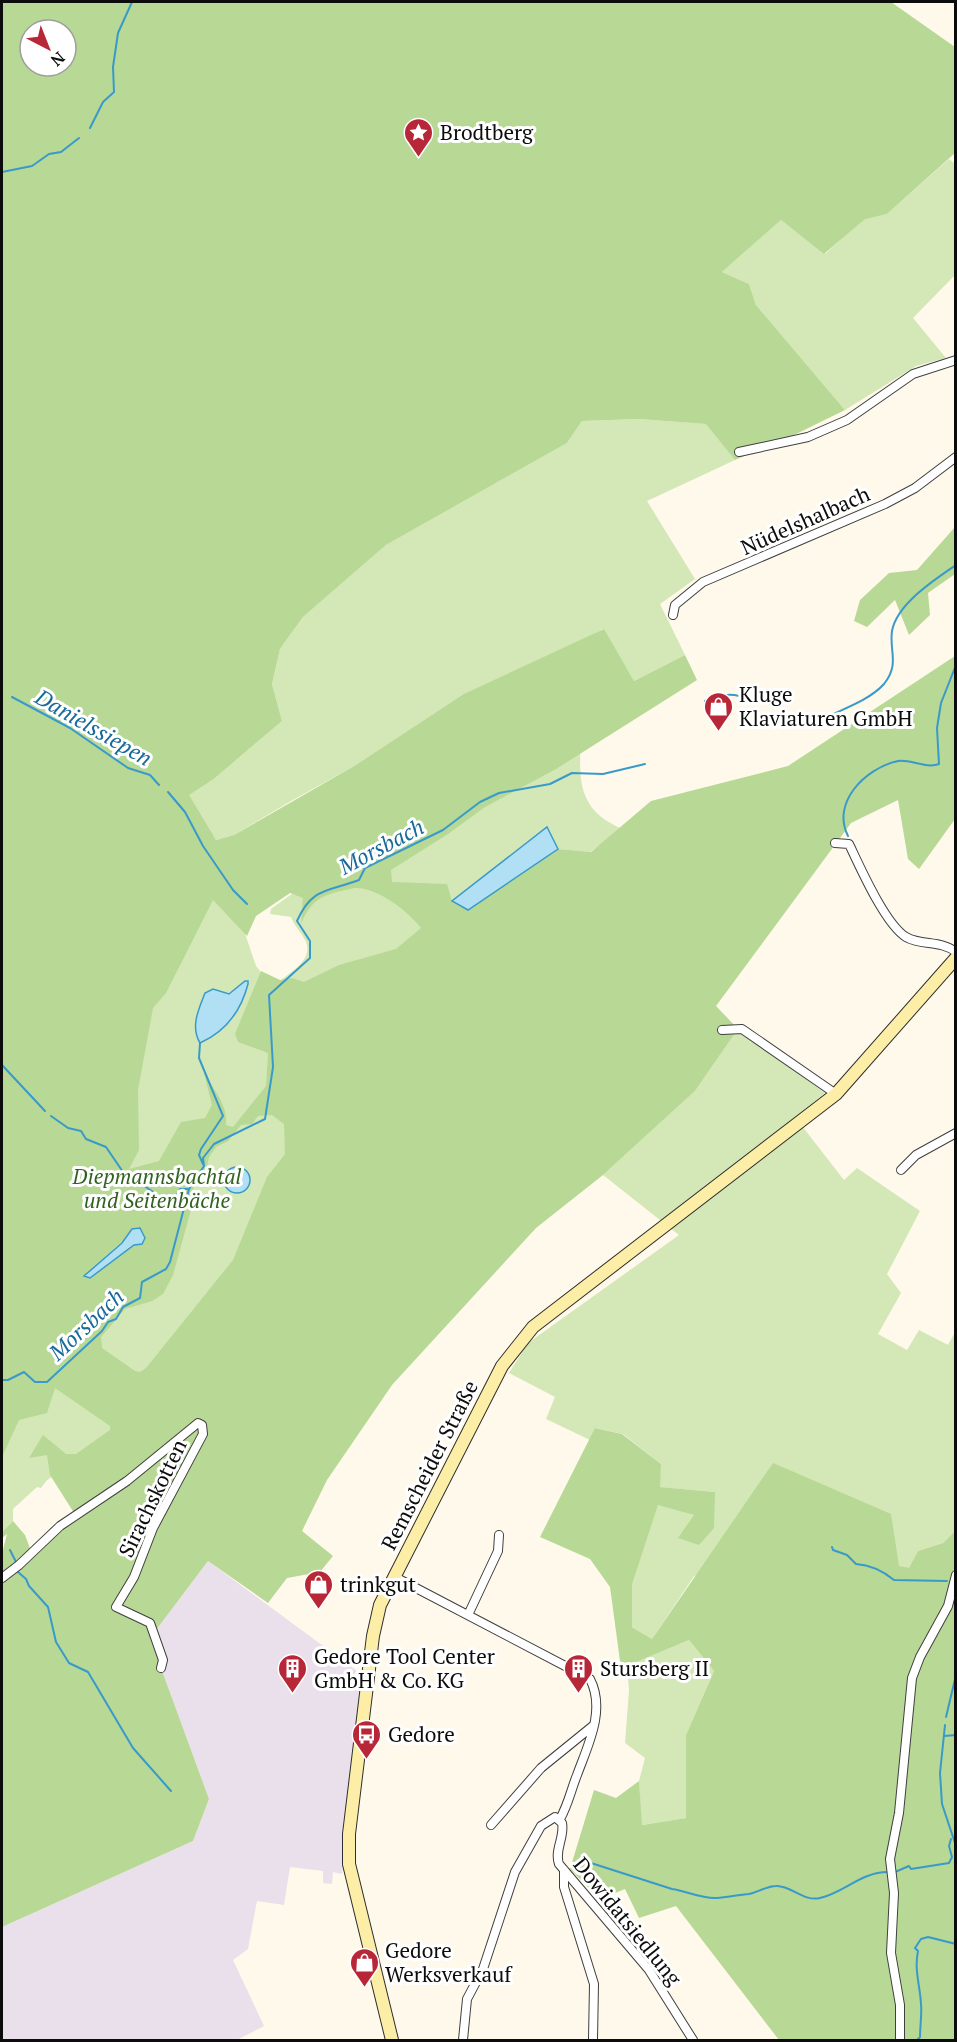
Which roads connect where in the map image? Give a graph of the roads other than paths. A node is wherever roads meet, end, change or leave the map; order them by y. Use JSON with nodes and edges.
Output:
{"nodes":[{"id":1,"x":956,"y":360,"type":"edge"},
{"id":2,"x":740,"y":452,"type":"dead end"},
{"id":3,"x":956,"y":457,"type":"edge"},
{"id":4,"x":673,"y":615,"type":"dead end"},
{"id":5,"x":835,"y":843,"type":"dead end"},
{"id":6,"x":956,"y":952,"type":"edge"},
{"id":7,"x":956,"y":958,"type":"edge"},
{"id":8,"x":722,"y":1030,"type":"dead end"},
{"id":9,"x":837,"y":1094,"type":"junction"},
{"id":10,"x":956,"y":1133,"type":"edge"},
{"id":11,"x":901,"y":1170,"type":"dead end"},
{"id":12,"x":499,"y":1535,"type":"dead end"},
{"id":13,"x":956,"y":1575,"type":"edge"},
{"id":14,"x":393,"y":1576,"type":"junction"},
{"id":15,"x":2,"y":1578,"type":"edge"},
{"id":16,"x":468,"y":1615,"type":"junction"},
{"id":17,"x":161,"y":1668,"type":"dead end"},
{"id":18,"x":594,"y":1725,"type":"junction"},
{"id":19,"x":560,"y":1819,"type":"junction"},
{"id":20,"x":491,"y":1825,"type":"dead end"},
{"id":21,"x":564,"y":1870,"type":"junction"},
{"id":22,"x":392,"y":2040,"type":"edge"},
{"id":23,"x":463,"y":2040,"type":"edge"},
{"id":24,"x":593,"y":2040,"type":"edge"},
{"id":25,"x":693,"y":2040,"type":"edge"},
{"id":26,"x":900,"y":2040,"type":"edge"}],
"edges":[{"from":1,"to":2,"type":"street"},
{"from":3,"to":4,"type":"street","name":"Nüdelshalbach"},
{"from":5,"to":6,"type":"street"},
{"from":7,"to":9,"type":"main road","name":"Remscheider Straße"},
{"from":8,"to":9,"type":"street"},
{"from":9,"to":14,"type":"main road","name":"Remscheider Straße"},
{"from":10,"to":11,"type":"street"},
{"from":12,"to":16,"type":"street"},
{"from":13,"to":26,"type":"street"},
{"from":14,"to":16,"type":"street"},
{"from":14,"to":22,"type":"main road","name":"Remscheider Straße"},
{"from":15,"to":17,"type":"street","name":"Sirachskotten"},
{"from":16,"to":18,"type":"street"},
{"from":18,"to":19,"type":"street"},
{"from":18,"to":20,"type":"street"},
{"from":19,"to":21,"type":"street","name":"Dowidatsiedlung"},
{"from":19,"to":23,"type":"street"},
{"from":21,"to":24,"type":"street"},
{"from":21,"to":25,"type":"street","name":"Dowidatsiedlung"}]}
